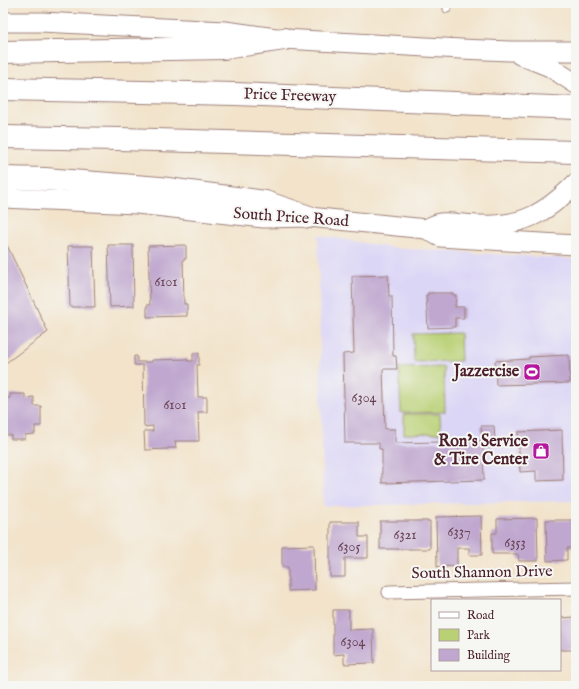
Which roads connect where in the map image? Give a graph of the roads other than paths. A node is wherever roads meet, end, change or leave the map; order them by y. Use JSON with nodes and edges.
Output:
{"nodes":[{"id":1,"x":3,"y":22,"type":"edge"},
{"id":2,"x":284,"y":39,"type":"junction"},
{"id":3,"x":510,"y":51,"type":"junction"},
{"id":4,"x":576,"y":51,"type":"edge"},
{"id":5,"x":3,"y":52,"type":"edge"},
{"id":6,"x":569,"y":79,"type":"edge"},
{"id":7,"x":3,"y":89,"type":"edge"},
{"id":8,"x":576,"y":108,"type":"edge"},
{"id":9,"x":3,"y":137,"type":"edge"},
{"id":10,"x":576,"y":152,"type":"edge"},
{"id":11,"x":3,"y":178,"type":"edge"},
{"id":12,"x":573,"y":186,"type":"edge"},
{"id":13,"x":3,"y":198,"type":"edge"},
{"id":14,"x":309,"y":217,"type":"junction"},
{"id":15,"x":426,"y":229,"type":"junction"},
{"id":16,"x":576,"y":245,"type":"edge"},
{"id":17,"x":576,"y":588,"type":"edge"},
{"id":18,"x":389,"y":592,"type":"dead end"}],
"edges":[{"from":1,"to":2,"type":"main road"},
{"from":2,"to":3,"type":"main road"},
{"from":2,"to":5,"type":"highway"},
{"from":3,"to":4,"type":"main road"},
{"from":3,"to":6,"type":"main road"},
{"from":7,"to":8,"type":"highway","name":"Price Freeway"},
{"from":9,"to":10,"type":"highway"},
{"from":11,"to":14,"type":"highway"},
{"from":12,"to":15,"type":"main road"},
{"from":13,"to":14,"type":"main road","name":"South Price Road"},
{"from":14,"to":15,"type":"main road","name":"South Price Road"},
{"from":15,"to":16,"type":"main road","name":"South Price Road"},
{"from":17,"to":18,"type":"street","name":"South Shannon Drive"}]}
